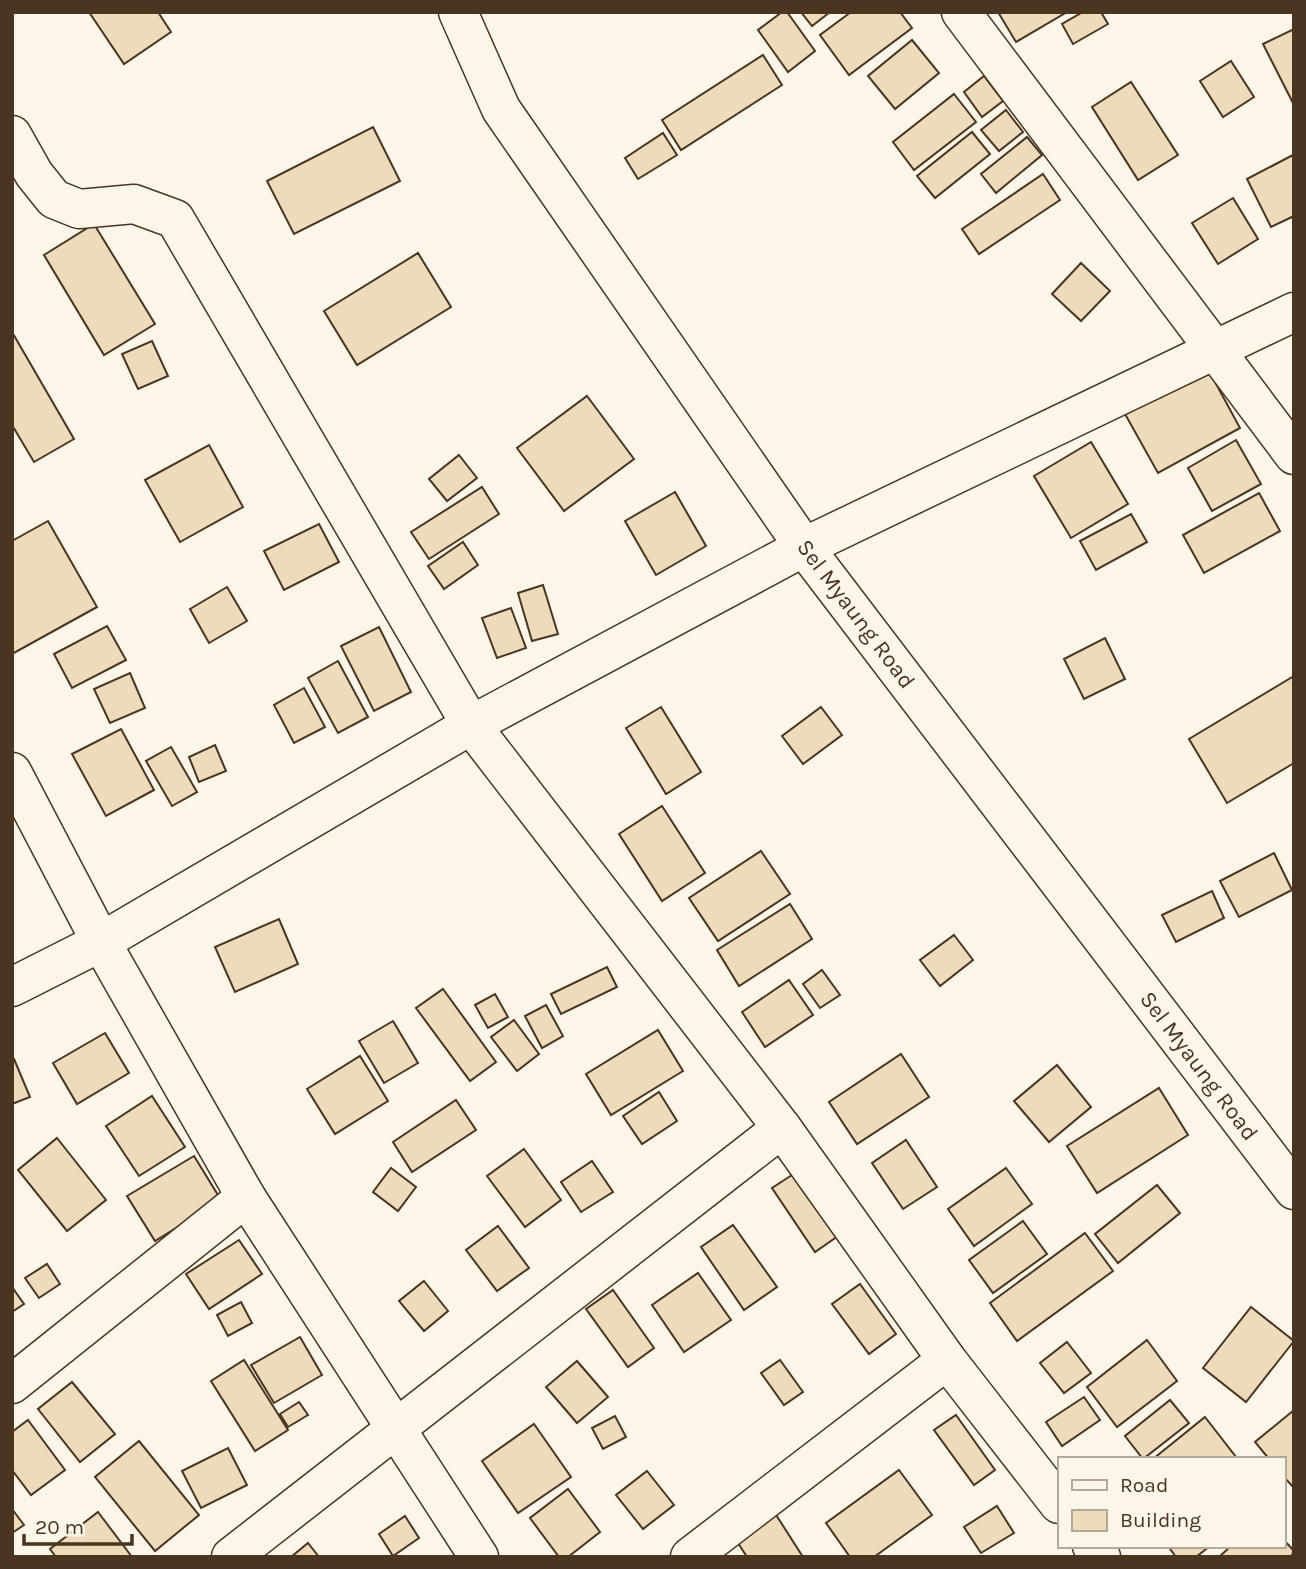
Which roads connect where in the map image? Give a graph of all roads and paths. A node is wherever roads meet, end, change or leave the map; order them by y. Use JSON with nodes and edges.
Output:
{"nodes":[{"id":1,"x":458,"y":12,"type":"edge"},
{"id":2,"x":961,"y":12,"type":"edge"},
{"id":3,"x":12,"y":135,"type":"edge"},
{"id":4,"x":1294,"y":312,"type":"edge"},
{"id":5,"x":1214,"y":348,"type":"junction"},
{"id":6,"x":1294,"y":455,"type":"edge"},
{"id":7,"x":804,"y":547,"type":"junction"},
{"id":8,"x":471,"y":725,"type":"junction"},
{"id":9,"x":12,"y":772,"type":"edge"},
{"id":10,"x":101,"y":942,"type":"junction"},
{"id":11,"x":12,"y":986,"type":"edge"},
{"id":12,"x":782,"y":1128,"type":"junction"},
{"id":13,"x":1294,"y":1190,"type":"edge"},
{"id":14,"x":246,"y":1197,"type":"junction"},
{"id":15,"x":947,"y":1360,"type":"junction"},
{"id":16,"x":12,"y":1384,"type":"edge"},
{"id":17,"x":395,"y":1427,"type":"junction"},
{"id":18,"x":1058,"y":1503,"type":"edge"},
{"id":19,"x":231,"y":1557,"type":"edge"},
{"id":20,"x":480,"y":1557,"type":"edge"},
{"id":21,"x":690,"y":1557,"type":"edge"}],
"edges":[{"from":1,"to":7,"type":"street","name":"Sel Myaung Road"},
{"from":2,"to":5,"type":"street"},
{"from":3,"to":8,"type":"street"},
{"from":4,"to":5,"type":"street"},
{"from":5,"to":6,"type":"street"},
{"from":5,"to":7,"type":"street"},
{"from":7,"to":8,"type":"street"},
{"from":7,"to":13,"type":"street","name":"Sel Myaung Road"},
{"from":8,"to":10,"type":"street"},
{"from":8,"to":12,"type":"street"},
{"from":9,"to":10,"type":"street"},
{"from":10,"to":11,"type":"street"},
{"from":10,"to":14,"type":"street"},
{"from":12,"to":15,"type":"street"},
{"from":12,"to":17,"type":"street"},
{"from":14,"to":16,"type":"street"},
{"from":14,"to":17,"type":"street"},
{"from":15,"to":18,"type":"street"},
{"from":15,"to":21,"type":"street"},
{"from":17,"to":19,"type":"street"},
{"from":17,"to":20,"type":"street"}]}
